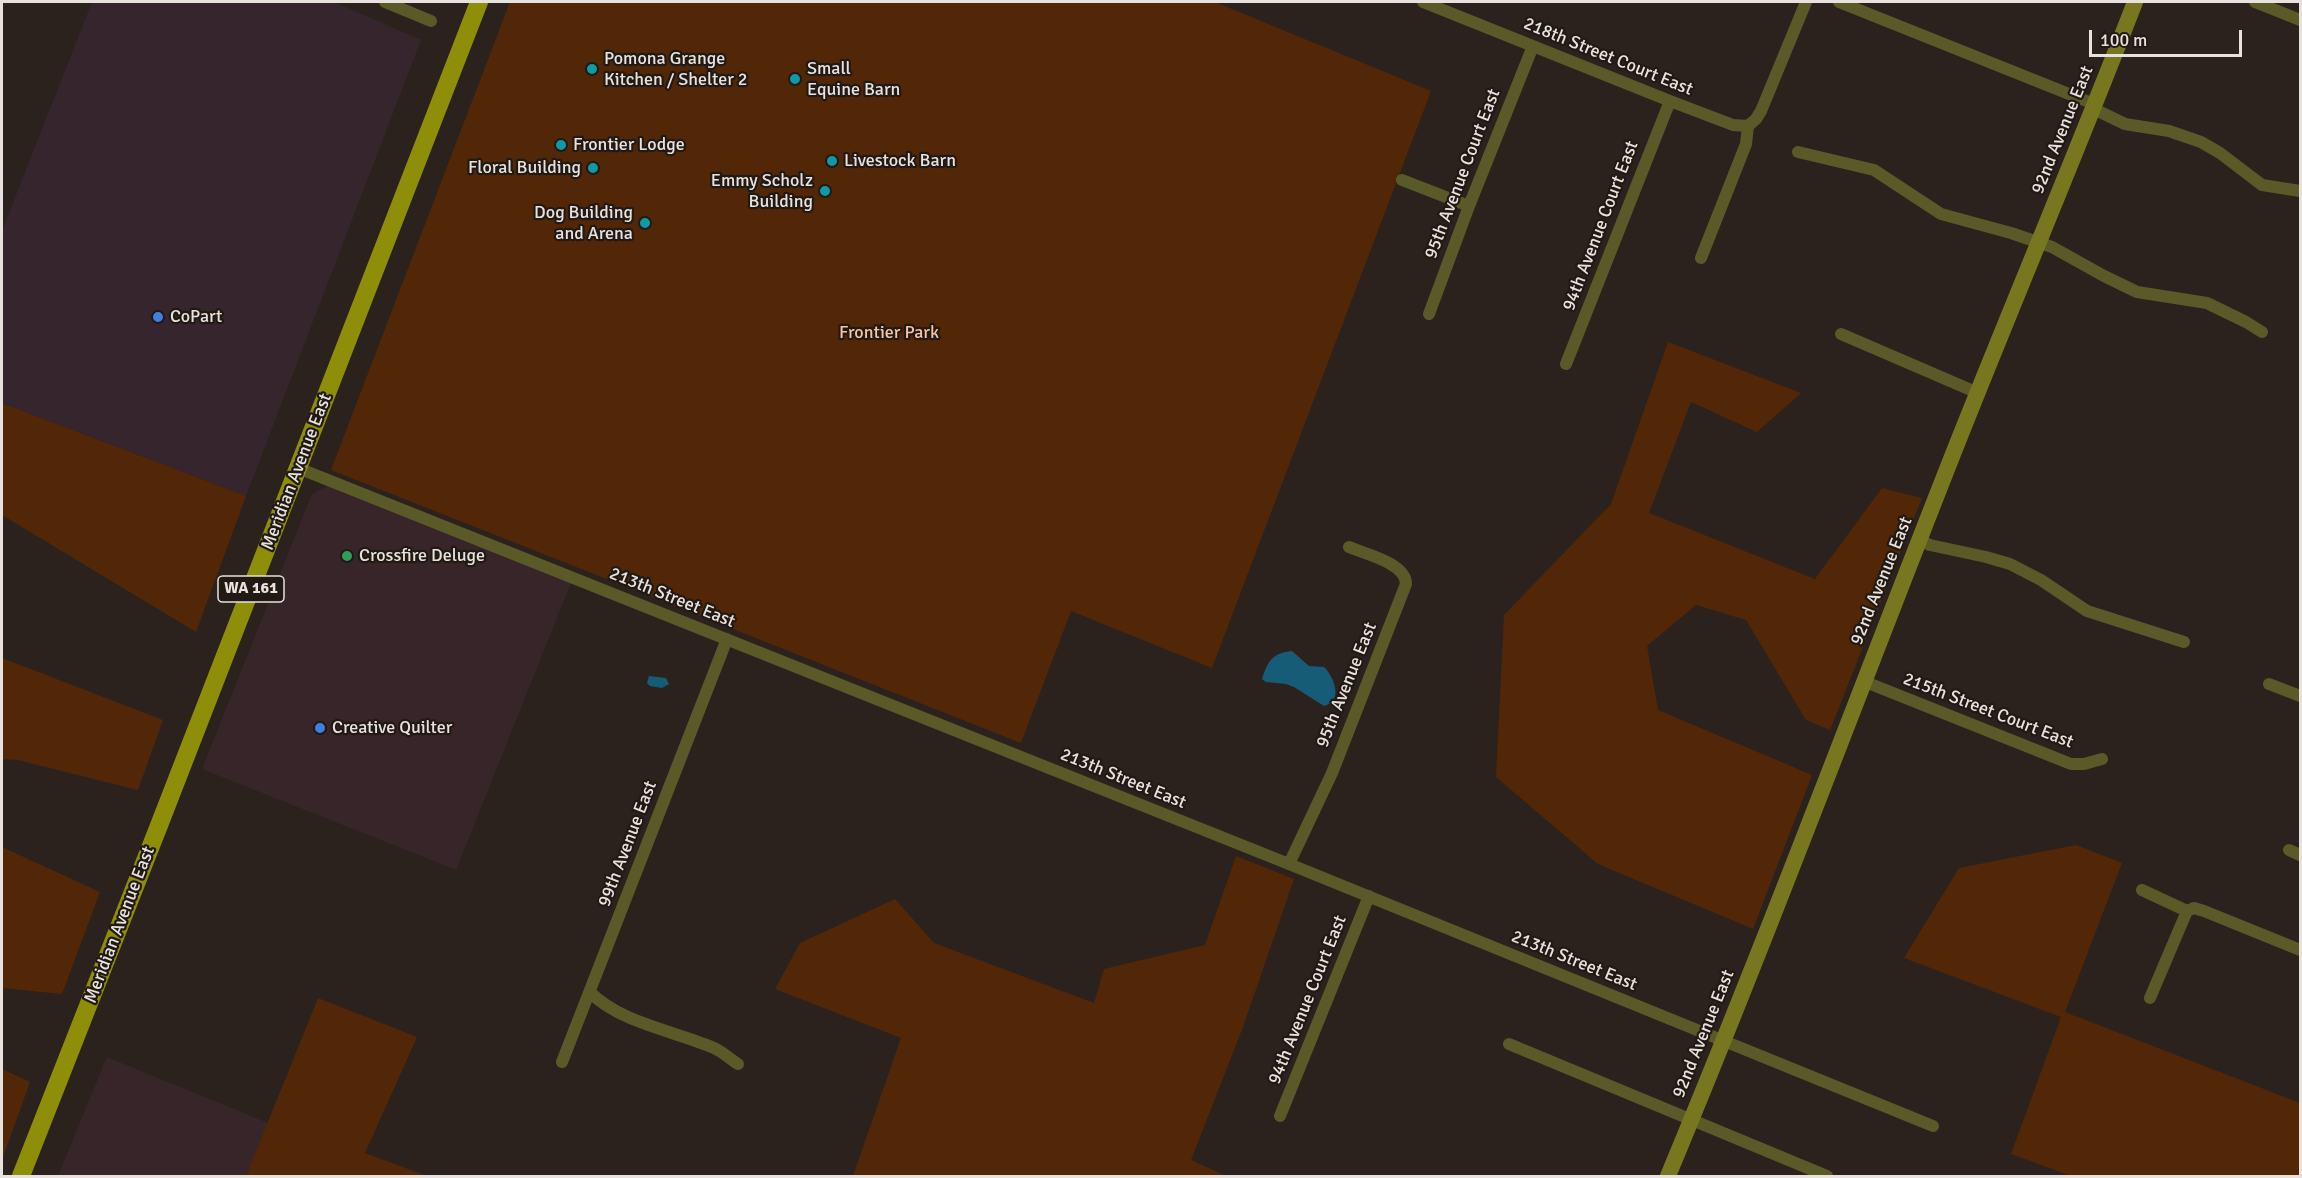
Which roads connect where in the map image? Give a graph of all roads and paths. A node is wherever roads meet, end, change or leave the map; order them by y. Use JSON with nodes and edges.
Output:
{"nodes":[{"id":1,"x":386,"y":2,"type":"edge"},
{"id":2,"x":479,"y":2,"type":"edge"},
{"id":3,"x":1424,"y":2,"type":"edge"},
{"id":4,"x":1806,"y":2,"type":"edge"},
{"id":5,"x":1839,"y":2,"type":"edge"},
{"id":6,"x":2135,"y":2,"type":"edge"},
{"id":7,"x":2255,"y":2,"type":"edge"},
{"id":8,"x":1450,"y":7,"type":"edge"},
{"id":9,"x":2301,"y":20,"type":"edge"},
{"id":10,"x":431,"y":21,"type":"dead end"},
{"id":11,"x":1533,"y":46,"type":"junction"},
{"id":12,"x":1670,"y":101,"type":"junction"},
{"id":13,"x":2094,"y":109,"type":"junction"},
{"id":14,"x":1748,"y":126,"type":"junction"},
{"id":15,"x":1798,"y":152,"type":"dead end"},
{"id":16,"x":1402,"y":180,"type":"dead end"},
{"id":17,"x":2301,"y":191,"type":"edge"},
{"id":18,"x":1468,"y":206,"type":"junction"},
{"id":19,"x":2037,"y":243,"type":"junction"},
{"id":20,"x":1701,"y":258,"type":"dead end"},
{"id":21,"x":1428,"y":314,"type":"dead end"},
{"id":22,"x":2262,"y":332,"type":"dead end"},
{"id":23,"x":1841,"y":334,"type":"dead end"},
{"id":24,"x":1566,"y":364,"type":"dead end"},
{"id":25,"x":1978,"y":393,"type":"junction"},
{"id":26,"x":298,"y":468,"type":"junction"},
{"id":27,"x":1919,"y":540,"type":"junction"},
{"id":28,"x":1349,"y":547,"type":"dead end"},
{"id":29,"x":727,"y":639,"type":"junction"},
{"id":30,"x":2184,"y":642,"type":"dead end"},
{"id":31,"x":1863,"y":681,"type":"junction"},
{"id":32,"x":2269,"y":684,"type":"dead end"},
{"id":33,"x":2301,"y":696,"type":"edge"},
{"id":34,"x":2102,"y":759,"type":"dead end"},
{"id":35,"x":1289,"y":864,"type":"junction"},
{"id":36,"x":2142,"y":890,"type":"dead end"},
{"id":37,"x":1369,"y":896,"type":"junction"},
{"id":38,"x":2187,"y":910,"type":"junction"},
{"id":39,"x":2301,"y":950,"type":"edge"},
{"id":40,"x":590,"y":992,"type":"junction"},
{"id":41,"x":2150,"y":998,"type":"dead end"},
{"id":42,"x":1722,"y":1041,"type":"junction"},
{"id":43,"x":1509,"y":1044,"type":"dead end"},
{"id":44,"x":562,"y":1062,"type":"dead end"},
{"id":45,"x":738,"y":1064,"type":"dead end"},
{"id":46,"x":1280,"y":1116,"type":"dead end"},
{"id":47,"x":1691,"y":1121,"type":"junction"},
{"id":48,"x":1933,"y":1126,"type":"dead end"},
{"id":49,"x":21,"y":1176,"type":"edge"},
{"id":50,"x":1668,"y":1176,"type":"edge"},
{"id":51,"x":1827,"y":1176,"type":"edge"}],
"edges":[{"from":1,"to":10,"type":"street"},
{"from":2,"to":26,"type":"main road","name":"Meridian Avenue East","number":"WA 161"},
{"from":3,"to":8,"type":"street","name":"218th Street Court East"},
{"from":4,"to":14,"type":"street"},
{"from":5,"to":13,"type":"street"},
{"from":6,"to":13,"type":"street","name":"92nd Avenue East"},
{"from":7,"to":9,"type":"street"},
{"from":8,"to":11,"type":"street","name":"218th Street Court East"},
{"from":11,"to":12,"type":"street","name":"218th Street Court East"},
{"from":11,"to":18,"type":"street","name":"95th Avenue Court East"},
{"from":12,"to":14,"type":"street","name":"218th Street Court East"},
{"from":12,"to":24,"type":"street","name":"94th Avenue Court East"},
{"from":13,"to":17,"type":"street"},
{"from":13,"to":19,"type":"street","name":"92nd Avenue East"},
{"from":14,"to":20,"type":"street"},
{"from":15,"to":19,"type":"street"},
{"from":16,"to":18,"type":"street"},
{"from":18,"to":21,"type":"street","name":"95th Avenue Court East"},
{"from":19,"to":22,"type":"street"},
{"from":19,"to":25,"type":"street","name":"92nd Avenue East"},
{"from":23,"to":25,"type":"street"},
{"from":25,"to":27,"type":"street","name":"92nd Avenue East"},
{"from":26,"to":29,"type":"street","name":"213th Street East"},
{"from":26,"to":49,"type":"main road","name":"Meridian Avenue East","number":"WA 161"},
{"from":27,"to":30,"type":"street"},
{"from":27,"to":31,"type":"street","name":"92nd Avenue East"},
{"from":28,"to":35,"type":"street","name":"95th Avenue East"},
{"from":29,"to":35,"type":"street","name":"213th Street East"},
{"from":29,"to":40,"type":"street","name":"99th Avenue East"},
{"from":31,"to":34,"type":"street","name":"215th Street Court East"},
{"from":31,"to":42,"type":"street","name":"92nd Avenue East"},
{"from":32,"to":33,"type":"street"},
{"from":35,"to":37,"type":"street","name":"213th Street East"},
{"from":36,"to":38,"type":"street"},
{"from":37,"to":42,"type":"street","name":"213th Street East"},
{"from":37,"to":46,"type":"street","name":"94th Avenue Court East"},
{"from":38,"to":39,"type":"street"},
{"from":38,"to":41,"type":"street"},
{"from":40,"to":44,"type":"street","name":"99th Avenue East"},
{"from":40,"to":45,"type":"street"},
{"from":42,"to":47,"type":"street","name":"92nd Avenue East"},
{"from":42,"to":48,"type":"street","name":"213th Street East"},
{"from":43,"to":47,"type":"street"},
{"from":47,"to":50,"type":"street","name":"92nd Avenue East"},
{"from":47,"to":51,"type":"street"}]}
